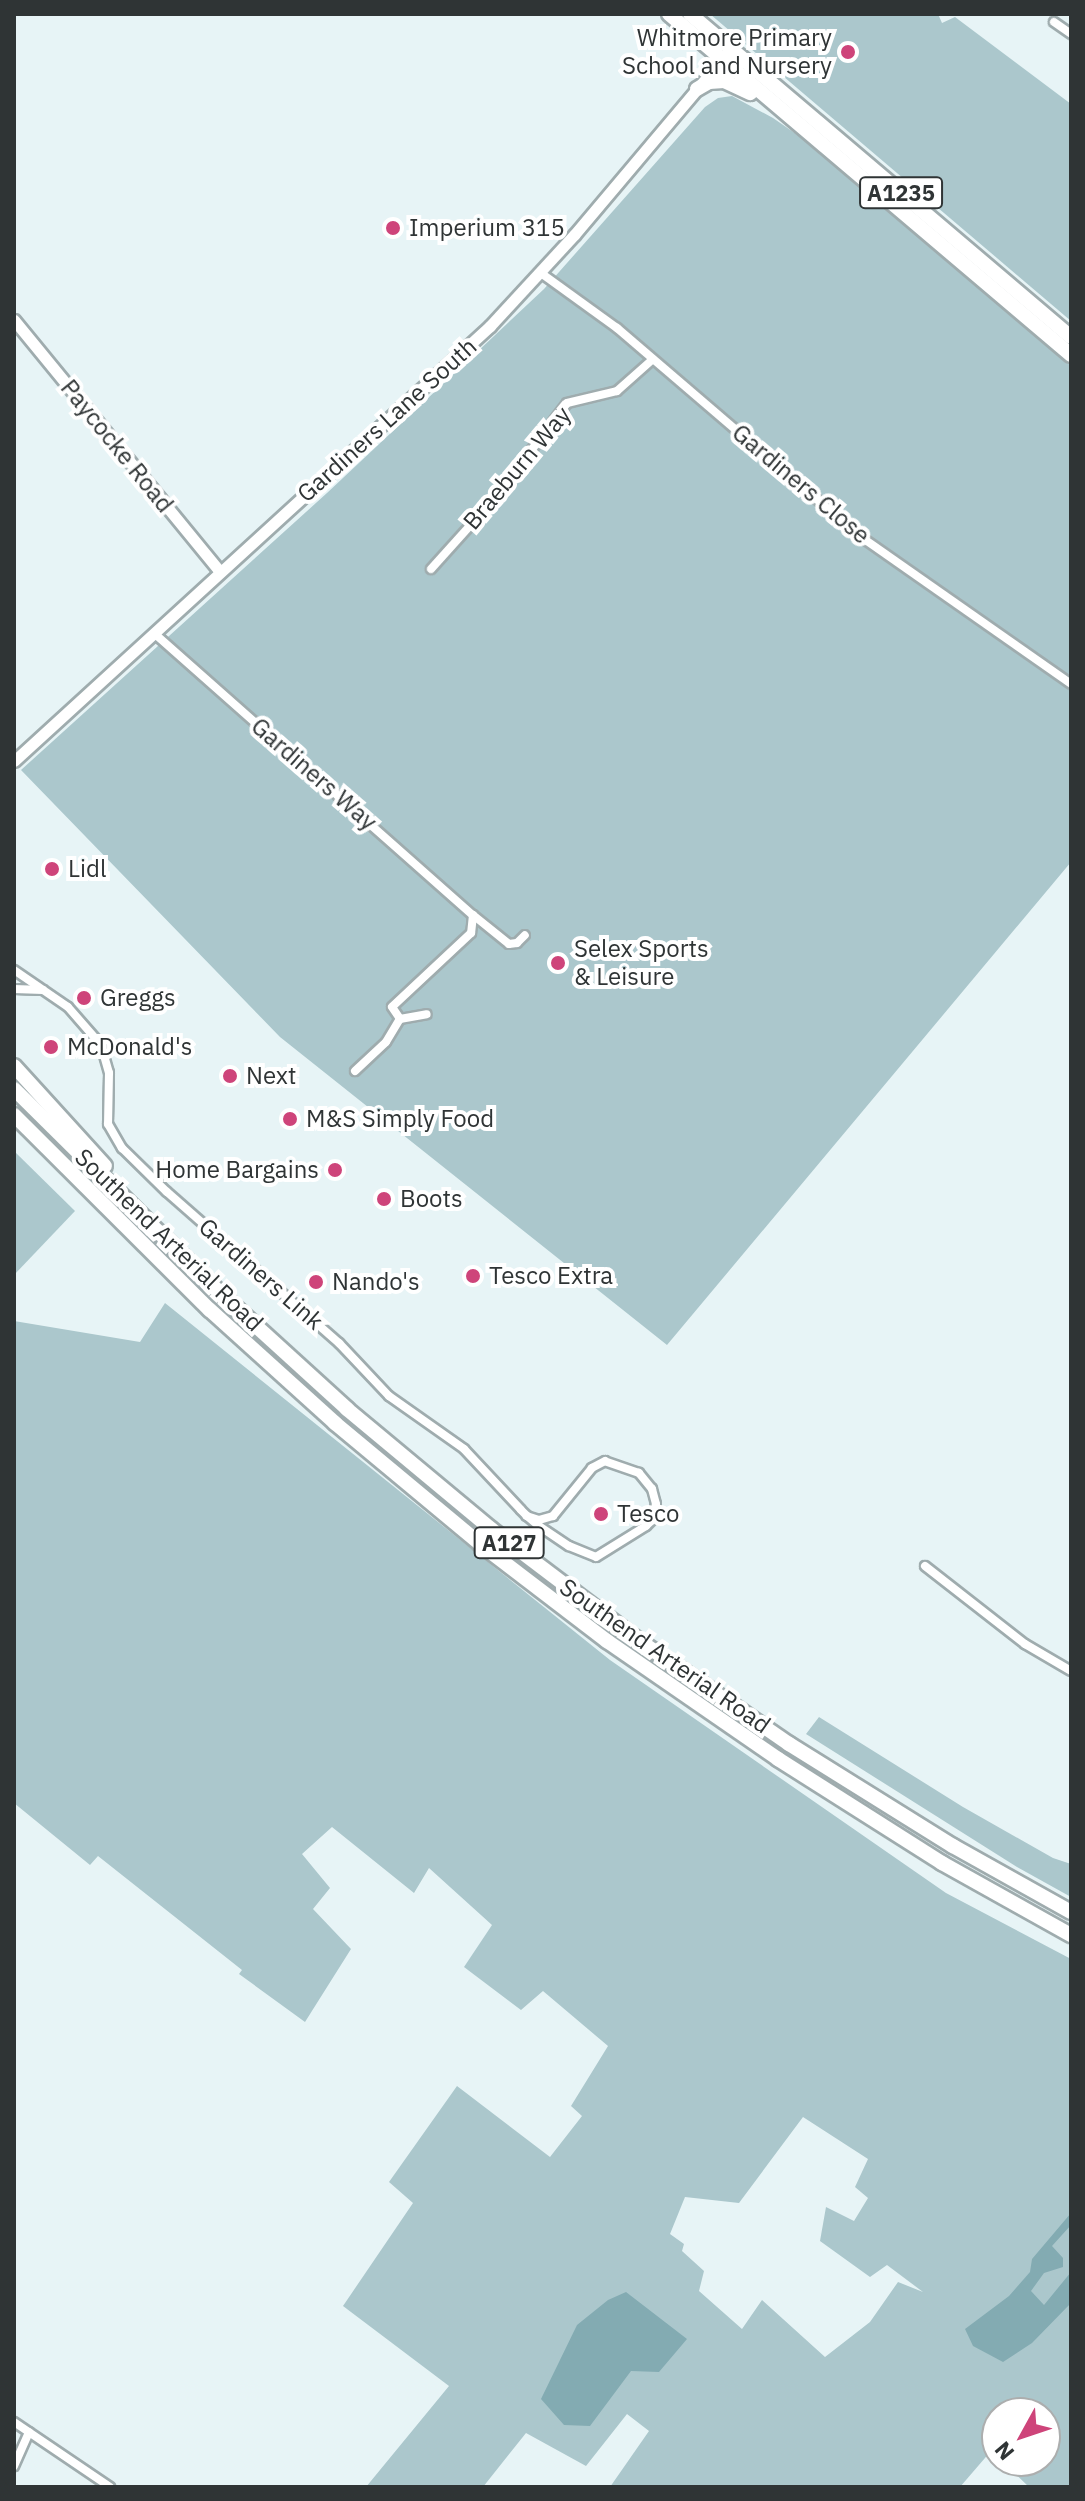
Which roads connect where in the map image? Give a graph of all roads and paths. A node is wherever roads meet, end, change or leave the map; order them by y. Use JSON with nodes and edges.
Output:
{"nodes":[{"id":1,"x":679,"y":17,"type":"edge"},
{"id":2,"x":1054,"y":22,"type":"dead end"},
{"id":3,"x":1071,"y":34,"type":"edge"},
{"id":4,"x":726,"y":54,"type":"junction"},
{"id":5,"x":697,"y":89,"type":"junction"},
{"id":6,"x":808,"y":130,"type":"junction"},
{"id":7,"x":541,"y":273,"type":"junction"},
{"id":8,"x":14,"y":320,"type":"edge"},
{"id":9,"x":1071,"y":337,"type":"edge"},
{"id":10,"x":1071,"y":355,"type":"edge"},
{"id":11,"x":653,"y":359,"type":"junction"},
{"id":12,"x":431,"y":569,"type":"dead end"},
{"id":13,"x":220,"y":572,"type":"junction"},
{"id":14,"x":155,"y":634,"type":"junction"},
{"id":15,"x":1071,"y":684,"type":"edge"},
{"id":16,"x":14,"y":761,"type":"edge"},
{"id":17,"x":473,"y":915,"type":"junction"},
{"id":18,"x":525,"y":935,"type":"dead end"},
{"id":19,"x":14,"y":970,"type":"edge"},
{"id":20,"x":14,"y":989,"type":"edge"},
{"id":21,"x":58,"y":998,"type":"junction"},
{"id":22,"x":427,"y":1014,"type":"dead end"},
{"id":23,"x":400,"y":1019,"type":"junction"},
{"id":24,"x":14,"y":1066,"type":"edge"},
{"id":25,"x":355,"y":1071,"type":"dead end"},
{"id":26,"x":14,"y":1089,"type":"edge"},
{"id":27,"x":14,"y":1115,"type":"edge"},
{"id":28,"x":223,"y":1296,"type":"junction"},
{"id":29,"x":527,"y":1516,"type":"junction"},
{"id":30,"x":925,"y":1566,"type":"dead end"},
{"id":31,"x":1071,"y":1671,"type":"edge"},
{"id":32,"x":1071,"y":1912,"type":"edge"},
{"id":33,"x":1071,"y":1935,"type":"edge"},
{"id":34,"x":14,"y":2422,"type":"edge"},
{"id":35,"x":29,"y":2432,"type":"junction"},
{"id":36,"x":14,"y":2466,"type":"edge"},
{"id":37,"x":110,"y":2487,"type":"edge"}],
"edges":[{"from":1,"to":4,"type":"main road","number":"A1235"},
{"from":2,"to":3,"type":"street"},
{"from":4,"to":5,"type":"street","name":"Gardiners Lane South"},
{"from":4,"to":6,"type":"main road","number":"A1235"},
{"from":4,"to":9,"type":"main road","number":"A1235"},
{"from":5,"to":6,"type":"main road","number":"A1235"},
{"from":5,"to":7,"type":"street","name":"Gardiners Lane South"},
{"from":6,"to":10,"type":"main road","number":"A1235"},
{"from":7,"to":11,"type":"street","name":"Gardiners Close"},
{"from":7,"to":13,"type":"street","name":"Gardiners Lane South"},
{"from":8,"to":13,"type":"street","name":"Paycocke Road"},
{"from":11,"to":12,"type":"street","name":"Braeburn Way"},
{"from":11,"to":15,"type":"street","name":"Gardiners Close"},
{"from":13,"to":14,"type":"street","name":"Gardiners Lane South"},
{"from":14,"to":16,"type":"street","name":"Gardiners Lane South"},
{"from":14,"to":17,"type":"street","name":"Gardiners Way"},
{"from":17,"to":18,"type":"street","name":"Gardiners Way"},
{"from":17,"to":23,"type":"street"},
{"from":19,"to":21,"type":"street","name":"Gardiners Link"},
{"from":20,"to":21,"type":"street"},
{"from":21,"to":29,"type":"street","name":"Gardiners Link"},
{"from":22,"to":23,"type":"street"},
{"from":23,"to":25,"type":"street"},
{"from":24,"to":28,"type":"main road","number":"A127"},
{"from":26,"to":28,"type":"main road","name":"Southend Arterial Road","number":"A127"},
{"from":27,"to":33,"type":"main road","name":"Southend Arterial Road","number":"A127"},
{"from":28,"to":32,"type":"main road","name":"Southend Arterial Road","number":"A127"},
{"from":29,"to":29,"type":"street","name":"Gardiners Link"},
{"from":30,"to":31,"type":"street"},
{"from":34,"to":35,"type":"street"},
{"from":35,"to":36,"type":"street"},
{"from":35,"to":37,"type":"street"}]}
